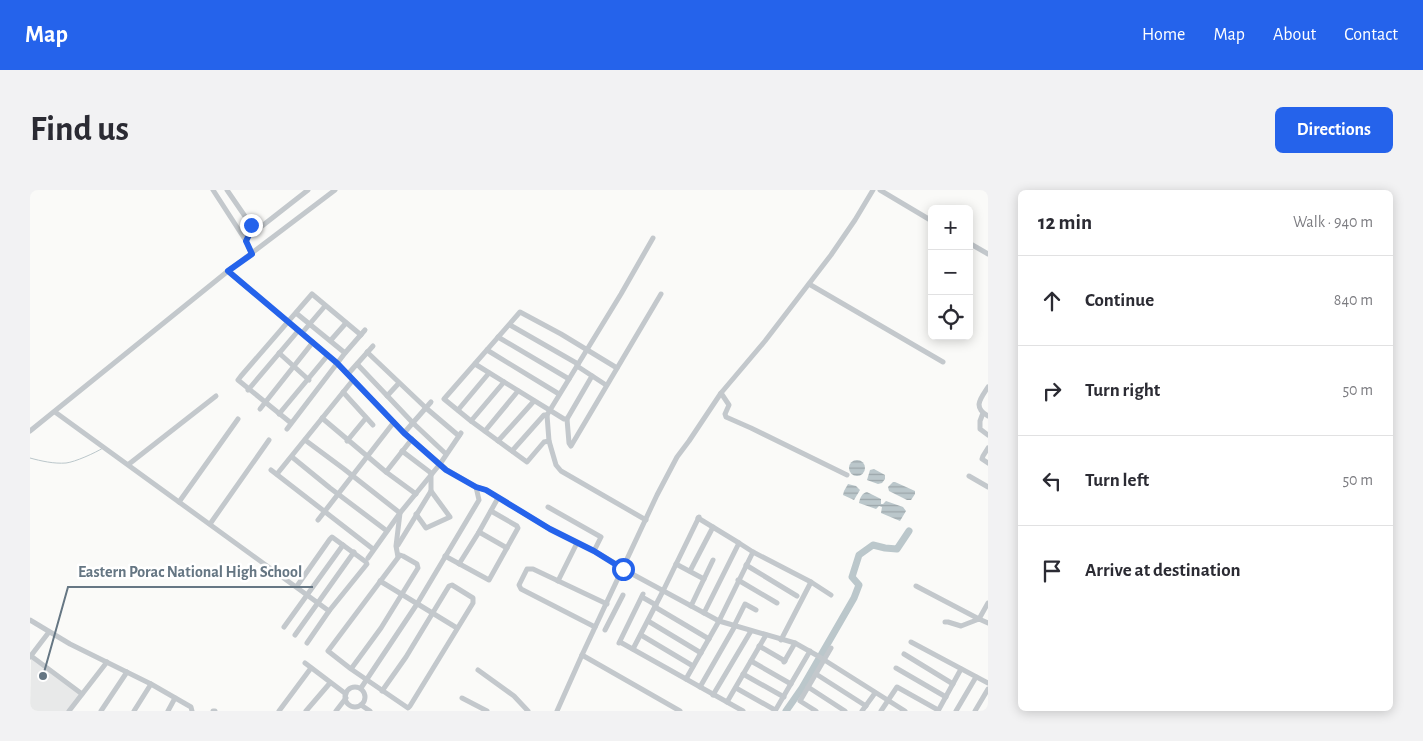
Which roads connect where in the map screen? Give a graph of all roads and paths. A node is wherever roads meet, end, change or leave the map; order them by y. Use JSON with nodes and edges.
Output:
{"nodes":[{"id":1,"x":213,"y":190,"type":"edge"},
{"id":2,"x":227,"y":190,"type":"edge"},
{"id":3,"x":308,"y":190,"type":"edge"},
{"id":4,"x":335,"y":190,"type":"edge"},
{"id":5,"x":872,"y":190,"type":"edge"},
{"id":6,"x":880,"y":190,"type":"edge"},
{"id":7,"x":928,"y":218,"type":"edge"},
{"id":8,"x":252,"y":229,"type":"junction"},
{"id":9,"x":653,"y":238,"type":"dead end"},
{"id":10,"x":246,"y":241,"type":"junction"},
{"id":11,"x":973,"y":245,"type":"edge"},
{"id":12,"x":252,"y":254,"type":"junction"},
{"id":13,"x":988,"y":254,"type":"edge"},
{"id":14,"x":228,"y":271,"type":"junction"},
{"id":15,"x":809,"y":284,"type":"junction"},
{"id":16,"x":661,"y":294,"type":"dead end"},
{"id":17,"x":325,"y":306,"type":"junction"},
{"id":18,"x":296,"y":313,"type":"junction"},
{"id":19,"x":288,"y":322,"type":"junction"},
{"id":20,"x":346,"y":323,"type":"junction"},
{"id":21,"x":310,"y":324,"type":"junction"},
{"id":22,"x":510,"y":325,"type":"junction"},
{"id":23,"x":300,"y":332,"type":"junction"},
{"id":24,"x":279,"y":333,"type":"junction"},
{"id":25,"x":498,"y":338,"type":"junction"},
{"id":26,"x":331,"y":340,"type":"junction"},
{"id":27,"x":290,"y":341,"type":"junction"},
{"id":28,"x":313,"y":342,"type":"junction"},
{"id":29,"x":373,"y":346,"type":"dead end"},
{"id":30,"x":487,"y":350,"type":"junction"},
{"id":31,"x":587,"y":350,"type":"junction"},
{"id":32,"x":345,"y":352,"type":"junction"},
{"id":33,"x":367,"y":352,"type":"junction"},
{"id":34,"x":279,"y":353,"type":"junction"},
{"id":35,"x":328,"y":355,"type":"junction"},
{"id":36,"x":943,"y":362,"type":"dead end"},
{"id":37,"x":337,"y":363,"type":"junction"},
{"id":38,"x":357,"y":364,"type":"junction"},
{"id":39,"x":475,"y":364,"type":"junction"},
{"id":40,"x":577,"y":365,"type":"junction"},
{"id":41,"x":293,"y":366,"type":"junction"},
{"id":42,"x":319,"y":367,"type":"junction"},
{"id":43,"x":617,"y":368,"type":"junction"},
{"id":44,"x":489,"y":373,"type":"junction"},
{"id":45,"x":348,"y":374,"type":"junction"},
{"id":46,"x":328,"y":375,"type":"junction"},
{"id":47,"x":592,"y":376,"type":"junction"},
{"id":48,"x":568,"y":379,"type":"junction"},
{"id":49,"x":308,"y":380,"type":"junction"},
{"id":50,"x":353,"y":380,"type":"junction"},
{"id":51,"x":504,"y":382,"type":"junction"},
{"id":52,"x":399,"y":383,"type":"junction"},
{"id":53,"x":606,"y":385,"type":"junction"},
{"id":54,"x":988,"y":387,"type":"edge"},
{"id":55,"x":248,"y":390,"type":"junction"},
{"id":56,"x":518,"y":391,"type":"junction"},
{"id":57,"x":344,"y":392,"type":"junction"},
{"id":58,"x":722,"y":393,"type":"junction"},
{"id":59,"x":560,"y":394,"type":"junction"},
{"id":60,"x":216,"y":396,"type":"dead end"},
{"id":61,"x":387,"y":396,"type":"junction"},
{"id":62,"x":534,"y":400,"type":"junction"},
{"id":63,"x":264,"y":402,"type":"junction"},
{"id":64,"x":431,"y":402,"type":"dead end"},
{"id":65,"x":426,"y":408,"type":"junction"},
{"id":66,"x":260,"y":409,"type":"dead end"},
{"id":67,"x":458,"y":410,"type":"junction"},
{"id":68,"x":55,"y":412,"type":"junction"},
{"id":69,"x":548,"y":412,"type":"junction"},
{"id":70,"x":279,"y":414,"type":"junction"},
{"id":71,"x":986,"y":415,"type":"edge"},
{"id":72,"x":322,"y":418,"type":"junction"},
{"id":73,"x":366,"y":418,"type":"junction"},
{"id":74,"x":238,"y":419,"type":"dead end"},
{"id":75,"x":567,"y":419,"type":"junction"},
{"id":76,"x":471,"y":421,"type":"junction"},
{"id":77,"x":394,"y":422,"type":"junction"},
{"id":78,"x":291,"y":423,"type":"junction"},
{"id":79,"x":413,"y":423,"type":"junction"},
{"id":80,"x":372,"y":425,"type":"dead end"},
{"id":81,"x":287,"y":429,"type":"dead end"},
{"id":82,"x":30,"y":431,"type":"edge"},
{"id":83,"x":485,"y":431,"type":"junction"},
{"id":84,"x":404,"y":433,"type":"junction"},
{"id":85,"x":988,"y":435,"type":"edge"},
{"id":86,"x":269,"y":440,"type":"dead end"},
{"id":87,"x":305,"y":440,"type":"junction"},
{"id":88,"x":412,"y":440,"type":"junction"},
{"id":89,"x":347,"y":441,"type":"junction"},
{"id":90,"x":498,"y":441,"type":"junction"},
{"id":91,"x":549,"y":441,"type":"junction"},
{"id":92,"x":988,"y":448,"type":"edge"},
{"id":93,"x":402,"y":451,"type":"junction"},
{"id":94,"x":512,"y":451,"type":"junction"},
{"id":95,"x":446,"y":454,"type":"junction"},
{"id":96,"x":292,"y":457,"type":"junction"},
{"id":97,"x":367,"y":457,"type":"junction"},
{"id":98,"x":988,"y":463,"type":"edge"},
{"id":99,"x":129,"y":464,"type":"junction"},
{"id":100,"x":440,"y":464,"type":"junction"},
{"id":101,"x":271,"y":470,"type":"dead end"},
{"id":102,"x":386,"y":472,"type":"junction"},
{"id":103,"x":431,"y":473,"type":"junction"},
{"id":104,"x":276,"y":474,"type":"junction"},
{"id":105,"x":352,"y":475,"type":"junction"},
{"id":106,"x":847,"y":475,"type":"dead end"},
{"id":107,"x":969,"y":476,"type":"dead end"},
{"id":108,"x":476,"y":487,"type":"junction"},
{"id":109,"x":988,"y":487,"type":"edge"},
{"id":110,"x":431,"y":490,"type":"junction"},
{"id":111,"x":338,"y":493,"type":"junction"},
{"id":112,"x":416,"y":494,"type":"junction"},
{"id":113,"x":498,"y":498,"type":"junction"},
{"id":114,"x":179,"y":502,"type":"junction"},
{"id":115,"x":548,"y":507,"type":"dead end"},
{"id":116,"x":324,"y":511,"type":"junction"},
{"id":117,"x":491,"y":511,"type":"junction"},
{"id":118,"x":400,"y":513,"type":"junction"},
{"id":119,"x":416,"y":514,"type":"junction"},
{"id":120,"x":318,"y":520,"type":"dead end"},
{"id":121,"x":646,"y":520,"type":"junction"},
{"id":122,"x":210,"y":524,"type":"junction"},
{"id":123,"x":713,"y":527,"type":"junction"},
{"id":124,"x":387,"y":531,"type":"junction"},
{"id":125,"x":479,"y":532,"type":"junction"},
{"id":126,"x":577,"y":543,"type":"junction"},
{"id":127,"x":740,"y":543,"type":"junction"},
{"id":128,"x":343,"y":545,"type":"junction"},
{"id":129,"x":396,"y":546,"type":"junction"},
{"id":130,"x":507,"y":548,"type":"junction"},
{"id":131,"x":373,"y":549,"type":"junction"},
{"id":132,"x":594,"y":551,"type":"junction"},
{"id":133,"x":354,"y":552,"type":"junction"},
{"id":134,"x":752,"y":552,"type":"junction"},
{"id":135,"x":398,"y":556,"type":"junction"},
{"id":136,"x":445,"y":556,"type":"junction"},
{"id":137,"x":368,"y":558,"type":"dead end"},
{"id":138,"x":713,"y":560,"type":"dead end"},
{"id":139,"x":459,"y":564,"type":"junction"},
{"id":140,"x":676,"y":564,"type":"junction"},
{"id":141,"x":746,"y":565,"type":"junction"},
{"id":142,"x":623,"y":569,"type":"junction"},
{"id":143,"x":690,"y":572,"type":"junction"},
{"id":144,"x":704,"y":579,"type":"junction"},
{"id":145,"x":738,"y":580,"type":"junction"},
{"id":146,"x":380,"y":581,"type":"junction"},
{"id":147,"x":558,"y":582,"type":"junction"},
{"id":148,"x":811,"y":582,"type":"junction"},
{"id":149,"x":297,"y":586,"type":"junction"},
{"id":150,"x":916,"y":586,"type":"dead end"},
{"id":151,"x":613,"y":590,"type":"junction"},
{"id":152,"x":663,"y":591,"type":"junction"},
{"id":153,"x":308,"y":594,"type":"junction"},
{"id":154,"x":402,"y":595,"type":"junction"},
{"id":155,"x":831,"y":595,"type":"dead end"},
{"id":156,"x":797,"y":596,"type":"dead end"},
{"id":157,"x":318,"y":603,"type":"junction"},
{"id":158,"x":777,"y":603,"type":"dead end"},
{"id":159,"x":417,"y":604,"type":"junction"},
{"id":160,"x":607,"y":604,"type":"junction"},
{"id":161,"x":988,"y":605,"type":"edge"},
{"id":162,"x":655,"y":606,"type":"junction"},
{"id":163,"x":691,"y":606,"type":"junction"},
{"id":164,"x":756,"y":610,"type":"dead end"},
{"id":165,"x":330,"y":611,"type":"junction"},
{"id":166,"x":704,"y":613,"type":"junction"},
{"id":167,"x":432,"y":614,"type":"junction"},
{"id":168,"x":979,"y":619,"type":"junction"},
{"id":169,"x":30,"y":620,"type":"edge"},
{"id":170,"x":719,"y":621,"type":"junction"},
{"id":171,"x":648,"y":622,"type":"junction"},
{"id":172,"x":945,"y":622,"type":"dead end"},
{"id":173,"x":988,"y":623,"type":"edge"},
{"id":174,"x":596,"y":626,"type":"junction"},
{"id":175,"x":734,"y":626,"type":"junction"},
{"id":176,"x":284,"y":627,"type":"dead end"},
{"id":177,"x":457,"y":628,"type":"junction"},
{"id":178,"x":751,"y":631,"type":"junction"},
{"id":179,"x":49,"y":632,"type":"junction"},
{"id":180,"x":295,"y":635,"type":"dead end"},
{"id":181,"x":641,"y":635,"type":"junction"},
{"id":182,"x":766,"y":635,"type":"junction"},
{"id":183,"x":709,"y":639,"type":"junction"},
{"id":184,"x":781,"y":640,"type":"junction"},
{"id":185,"x":911,"y":642,"type":"dead end"},
{"id":186,"x":307,"y":643,"type":"dead end"},
{"id":187,"x":794,"y":643,"type":"junction"},
{"id":188,"x":760,"y":646,"type":"junction"},
{"id":189,"x":831,"y":648,"type":"dead end"},
{"id":190,"x":634,"y":649,"type":"junction"},
{"id":191,"x":810,"y":651,"type":"junction"},
{"id":192,"x":701,"y":653,"type":"junction"},
{"id":193,"x":904,"y":654,"type":"dead end"},
{"id":194,"x":582,"y":655,"type":"junction"},
{"id":195,"x":30,"y":656,"type":"edge"},
{"id":196,"x":822,"y":658,"type":"junction"},
{"id":197,"x":751,"y":661,"type":"junction"},
{"id":198,"x":107,"y":662,"type":"junction"},
{"id":199,"x":305,"y":663,"type":"dead end"},
{"id":200,"x":693,"y":666,"type":"junction"},
{"id":201,"x":311,"y":668,"type":"junction"},
{"id":202,"x":896,"y":668,"type":"dead end"},
{"id":203,"x":351,"y":669,"type":"junction"},
{"id":204,"x":962,"y":669,"type":"junction"},
{"id":205,"x":478,"y":670,"type":"dead end"},
{"id":206,"x":127,"y":672,"type":"junction"},
{"id":207,"x":743,"y":674,"type":"junction"},
{"id":208,"x":816,"y":674,"type":"junction"},
{"id":209,"x":976,"y":677,"type":"junction"},
{"id":210,"x":686,"y":679,"type":"junction"},
{"id":211,"x":367,"y":680,"type":"junction"},
{"id":212,"x":330,"y":683,"type":"junction"},
{"id":213,"x":988,"y":683,"type":"edge"},
{"id":214,"x":151,"y":684,"type":"junction"},
{"id":215,"x":791,"y":684,"type":"junction"},
{"id":216,"x":953,"y":684,"type":"junction"},
{"id":217,"x":700,"y":687,"type":"junction"},
{"id":218,"x":808,"y":687,"type":"junction"},
{"id":219,"x":361,"y":688,"type":"junction"},
{"id":220,"x":736,"y":688,"type":"junction"},
{"id":221,"x":988,"y":689,"type":"edge"},
{"id":222,"x":382,"y":691,"type":"junction"},
{"id":223,"x":875,"y":693,"type":"junction"},
{"id":224,"x":82,"y":694,"type":"junction"},
{"id":225,"x":713,"y":695,"type":"junction"},
{"id":226,"x":346,"y":696,"type":"junction"},
{"id":227,"x":784,"y":697,"type":"junction"},
{"id":228,"x":946,"y":697,"type":"junction"},
{"id":229,"x":176,"y":698,"type":"junction"},
{"id":230,"x":462,"y":698,"type":"dead end"},
{"id":231,"x":888,"y":701,"type":"junction"},
{"id":232,"x":727,"y":702,"type":"junction"},
{"id":233,"x":357,"y":707,"type":"edge"},
{"id":234,"x":864,"y":708,"type":"edge"},
{"id":235,"x":902,"y":710,"type":"edge"},
{"id":236,"x":69,"y":711,"type":"edge"},
{"id":237,"x":101,"y":711,"type":"edge"},
{"id":238,"x":134,"y":711,"type":"edge"},
{"id":239,"x":168,"y":711,"type":"edge"},
{"id":240,"x":192,"y":711,"type":"edge"},
{"id":241,"x":279,"y":711,"type":"edge"},
{"id":242,"x":306,"y":711,"type":"edge"},
{"id":243,"x":336,"y":711,"type":"edge"},
{"id":244,"x":370,"y":711,"type":"edge"},
{"id":245,"x":487,"y":711,"type":"edge"},
{"id":246,"x":528,"y":711,"type":"edge"},
{"id":247,"x":557,"y":711,"type":"edge"},
{"id":248,"x":680,"y":711,"type":"edge"},
{"id":249,"x":743,"y":711,"type":"edge"},
{"id":250,"x":775,"y":711,"type":"edge"},
{"id":251,"x":816,"y":711,"type":"edge"},
{"id":252,"x":845,"y":711,"type":"edge"},
{"id":253,"x":881,"y":711,"type":"edge"},
{"id":254,"x":938,"y":711,"type":"edge"},
{"id":255,"x":956,"y":711,"type":"edge"},
{"id":256,"x":975,"y":711,"type":"edge"}],
"edges":[{"from":1,"to":10,"type":"street"},
{"from":2,"to":8,"type":"street"},
{"from":3,"to":8,"type":"street"},
{"from":4,"to":12,"type":"street"},
{"from":5,"to":15,"type":"street"},
{"from":6,"to":7,"type":"street"},
{"from":8,"to":10,"type":"street"},
{"from":9,"to":31,"type":"street"},
{"from":10,"to":12,"type":"street"},
{"from":11,"to":13,"type":"street"},
{"from":12,"to":14,"type":"street"},
{"from":14,"to":19,"type":"street"},
{"from":14,"to":68,"type":"street"},
{"from":15,"to":36,"type":"street"},
{"from":15,"to":58,"type":"street"},
{"from":16,"to":43,"type":"street"},
{"from":17,"to":18,"type":"street"},
{"from":17,"to":20,"type":"street"},
{"from":17,"to":21,"type":"street"},
{"from":18,"to":19,"type":"street"},
{"from":18,"to":21,"type":"street"},
{"from":19,"to":23,"type":"street"},
{"from":19,"to":24,"type":"street"},
{"from":20,"to":26,"type":"street"},
{"from":20,"to":32,"type":"street"},
{"from":21,"to":23,"type":"street"},
{"from":21,"to":26,"type":"street"},
{"from":22,"to":25,"type":"street"},
{"from":22,"to":31,"type":"street"},
{"from":22,"to":40,"type":"street"},
{"from":23,"to":27,"type":"street"},
{"from":23,"to":28,"type":"street"},
{"from":24,"to":27,"type":"street"},
{"from":24,"to":55,"type":"street"},
{"from":25,"to":30,"type":"street"},
{"from":25,"to":48,"type":"street"},
{"from":26,"to":32,"type":"street"},
{"from":27,"to":34,"type":"street"},
{"from":28,"to":35,"type":"street"},
{"from":28,"to":41,"type":"street"},
{"from":29,"to":33,"type":"street"},
{"from":30,"to":39,"type":"street"},
{"from":30,"to":59,"type":"street"},
{"from":31,"to":40,"type":"street"},
{"from":31,"to":43,"type":"street"},
{"from":32,"to":37,"type":"street"},
{"from":33,"to":38,"type":"street"},
{"from":33,"to":52,"type":"street"},
{"from":34,"to":41,"type":"street"},
{"from":34,"to":55,"type":"street"},
{"from":35,"to":37,"type":"street"},
{"from":35,"to":42,"type":"street"},
{"from":37,"to":45,"type":"street"},
{"from":37,"to":46,"type":"street"},
{"from":38,"to":45,"type":"street"},
{"from":38,"to":61,"type":"street"},
{"from":39,"to":44,"type":"street"},
{"from":39,"to":67,"type":"street"},
{"from":40,"to":47,"type":"street"},
{"from":40,"to":48,"type":"street"},
{"from":41,"to":49,"type":"street"},
{"from":41,"to":63,"type":"street"},
{"from":42,"to":46,"type":"street"},
{"from":42,"to":49,"type":"street"},
{"from":43,"to":53,"type":"street"},
{"from":44,"to":51,"type":"street"},
{"from":44,"to":67,"type":"street"},
{"from":45,"to":50,"type":"street"},
{"from":46,"to":78,"type":"street"},
{"from":47,"to":53,"type":"street"},
{"from":47,"to":75,"type":"street"},
{"from":48,"to":59,"type":"street"},
{"from":49,"to":70,"type":"street"},
{"from":50,"to":57,"type":"street"},
{"from":50,"to":77,"type":"street"},
{"from":51,"to":56,"type":"street"},
{"from":51,"to":76,"type":"street"},
{"from":52,"to":61,"type":"street"},
{"from":52,"to":65,"type":"street"},
{"from":53,"to":75,"type":"street"},
{"from":54,"to":71,"type":"street"},
{"from":55,"to":63,"type":"street"},
{"from":56,"to":62,"type":"street"},
{"from":56,"to":83,"type":"street"},
{"from":57,"to":72,"type":"street"},
{"from":57,"to":73,"type":"street"},
{"from":58,"to":106,"type":"street"},
{"from":58,"to":121,"type":"street"},
{"from":59,"to":69,"type":"street"},
{"from":60,"to":99,"type":"street"},
{"from":61,"to":79,"type":"street"},
{"from":62,"to":69,"type":"street"},
{"from":62,"to":90,"type":"street"},
{"from":63,"to":66,"type":"street"},
{"from":63,"to":70,"type":"street"},
{"from":64,"to":65,"type":"street"},
{"from":65,"to":79,"type":"street"},
{"from":65,"to":95,"type":"street"},
{"from":67,"to":76,"type":"street"},
{"from":68,"to":82,"type":"street"},
{"from":68,"to":99,"type":"street"},
{"from":69,"to":75,"type":"street"},
{"from":69,"to":91,"type":"street"},
{"from":69,"to":94,"type":"street"},
{"from":70,"to":78,"type":"street"},
{"from":71,"to":85,"type":"street"},
{"from":72,"to":87,"type":"street"},
{"from":72,"to":89,"type":"street"},
{"from":73,"to":80,"type":"street"},
{"from":73,"to":89,"type":"street"},
{"from":74,"to":114,"type":"street"},
{"from":76,"to":83,"type":"street"},
{"from":77,"to":84,"type":"street"},
{"from":77,"to":97,"type":"street"},
{"from":78,"to":81,"type":"street"},
{"from":79,"to":84,"type":"street"},
{"from":79,"to":95,"type":"street"},
{"from":83,"to":90,"type":"street"},
{"from":84,"to":88,"type":"street"},
{"from":86,"to":122,"type":"street"},
{"from":87,"to":96,"type":"street"},
{"from":87,"to":105,"type":"street"},
{"from":88,"to":93,"type":"street"},
{"from":88,"to":100,"type":"street"},
{"from":89,"to":97,"type":"street"},
{"from":90,"to":94,"type":"street"},
{"from":91,"to":94,"type":"street"},
{"from":91,"to":121,"type":"street"},
{"from":92,"to":98,"type":"street"},
{"from":93,"to":102,"type":"street"},
{"from":93,"to":103,"type":"street"},
{"from":95,"to":100,"type":"street"},
{"from":96,"to":104,"type":"street"},
{"from":96,"to":111,"type":"street"},
{"from":97,"to":102,"type":"street"},
{"from":97,"to":105,"type":"street"},
{"from":99,"to":114,"type":"street"},
{"from":100,"to":103,"type":"street"},
{"from":100,"to":108,"type":"street"},
{"from":101,"to":104,"type":"street"},
{"from":102,"to":112,"type":"street"},
{"from":103,"to":110,"type":"street"},
{"from":103,"to":112,"type":"street"},
{"from":104,"to":116,"type":"street"},
{"from":105,"to":111,"type":"street"},
{"from":105,"to":118,"type":"street"},
{"from":107,"to":109,"type":"street"},
{"from":108,"to":113,"type":"street"},
{"from":108,"to":136,"type":"street"},
{"from":110,"to":119,"type":"street"},
{"from":110,"to":119,"type":"street"},
{"from":111,"to":116,"type":"street"},
{"from":111,"to":124,"type":"street"},
{"from":112,"to":118,"type":"street"},
{"from":113,"to":117,"type":"street"},
{"from":113,"to":126,"type":"street"},
{"from":114,"to":122,"type":"street"},
{"from":115,"to":132,"type":"street"},
{"from":116,"to":120,"type":"street"},
{"from":116,"to":131,"type":"street"},
{"from":117,"to":125,"type":"street"},
{"from":117,"to":130,"type":"street"},
{"from":118,"to":124,"type":"street"},
{"from":118,"to":129,"type":"street"},
{"from":119,"to":129,"type":"street"},
{"from":121,"to":142,"type":"street"},
{"from":122,"to":149,"type":"street"},
{"from":123,"to":127,"type":"street"},
{"from":123,"to":140,"type":"street"},
{"from":123,"to":143,"type":"street"},
{"from":124,"to":131,"type":"street"},
{"from":125,"to":130,"type":"street"},
{"from":125,"to":139,"type":"street"},
{"from":126,"to":132,"type":"street"},
{"from":126,"to":147,"type":"street"},
{"from":127,"to":134,"type":"street"},
{"from":127,"to":166,"type":"street"},
{"from":128,"to":133,"type":"street"},
{"from":128,"to":149,"type":"street"},
{"from":128,"to":153,"type":"street"},
{"from":129,"to":135,"type":"street"},
{"from":130,"to":139,"type":"street"},
{"from":131,"to":137,"type":"street"},
{"from":132,"to":142,"type":"street"},
{"from":133,"to":157,"type":"street"},
{"from":133,"to":165,"type":"street"},
{"from":134,"to":141,"type":"street"},
{"from":134,"to":148,"type":"street"},
{"from":135,"to":146,"type":"street"},
{"from":135,"to":154,"type":"street"},
{"from":136,"to":139,"type":"street"},
{"from":136,"to":159,"type":"street"},
{"from":138,"to":144,"type":"street"},
{"from":140,"to":143,"type":"street"},
{"from":140,"to":152,"type":"street"},
{"from":141,"to":145,"type":"street"},
{"from":141,"to":156,"type":"street"},
{"from":142,"to":151,"type":"street"},
{"from":142,"to":152,"type":"street"},
{"from":143,"to":144,"type":"street"},
{"from":144,"to":163,"type":"street"},
{"from":145,"to":158,"type":"street"},
{"from":145,"to":170,"type":"street"},
{"from":146,"to":154,"type":"street"},
{"from":146,"to":203,"type":"street"},
{"from":147,"to":160,"type":"street"},
{"from":147,"to":174,"type":"street"},
{"from":148,"to":155,"type":"street"},
{"from":148,"to":184,"type":"street"},
{"from":149,"to":153,"type":"street"},
{"from":150,"to":168,"type":"street"},
{"from":151,"to":160,"type":"street"},
{"from":151,"to":174,"type":"street"},
{"from":152,"to":162,"type":"street"},
{"from":152,"to":163,"type":"street"},
{"from":153,"to":157,"type":"street"},
{"from":153,"to":176,"type":"street"},
{"from":154,"to":159,"type":"street"},
{"from":154,"to":203,"type":"street"},
{"from":157,"to":165,"type":"street"},
{"from":157,"to":180,"type":"street"},
{"from":159,"to":167,"type":"street"},
{"from":159,"to":211,"type":"street"},
{"from":160,"to":174,"type":"street"},
{"from":161,"to":168,"type":"street"},
{"from":162,"to":171,"type":"street"},
{"from":162,"to":183,"type":"street"},
{"from":162,"to":190,"type":"street"},
{"from":163,"to":166,"type":"street"},
{"from":164,"to":175,"type":"street"},
{"from":165,"to":186,"type":"street"},
{"from":166,"to":170,"type":"street"},
{"from":167,"to":177,"type":"street"},
{"from":167,"to":177,"type":"street"},
{"from":167,"to":222,"type":"street"},
{"from":168,"to":172,"type":"street"},
{"from":168,"to":173,"type":"street"},
{"from":169,"to":179,"type":"street"},
{"from":170,"to":175,"type":"street"},
{"from":170,"to":183,"type":"street"},
{"from":171,"to":181,"type":"street"},
{"from":171,"to":192,"type":"street"},
{"from":174,"to":194,"type":"street"},
{"from":175,"to":178,"type":"street"},
{"from":175,"to":217,"type":"street"},
{"from":177,"to":222,"type":"street"},
{"from":178,"to":182,"type":"street"},
{"from":178,"to":225,"type":"street"},
{"from":179,"to":195,"type":"street"},
{"from":179,"to":198,"type":"street"},
{"from":181,"to":190,"type":"street"},
{"from":181,"to":200,"type":"street"},
{"from":182,"to":184,"type":"street"},
{"from":182,"to":188,"type":"street"},
{"from":183,"to":192,"type":"street"},
{"from":184,"to":187,"type":"street"},
{"from":185,"to":204,"type":"street"},
{"from":187,"to":188,"type":"street"},
{"from":187,"to":191,"type":"street"},
{"from":188,"to":197,"type":"street"},
{"from":189,"to":196,"type":"street"},
{"from":190,"to":210,"type":"street"},
{"from":191,"to":196,"type":"street"},
{"from":191,"to":215,"type":"street"},
{"from":192,"to":200,"type":"street"},
{"from":193,"to":216,"type":"street"},
{"from":194,"to":247,"type":"street"},
{"from":194,"to":248,"type":"street"},
{"from":195,"to":224,"type":"street"},
{"from":196,"to":208,"type":"street"},
{"from":196,"to":223,"type":"street"},
{"from":197,"to":207,"type":"street"},
{"from":197,"to":215,"type":"street"},
{"from":198,"to":206,"type":"street"},
{"from":198,"to":224,"type":"street"},
{"from":199,"to":201,"type":"street"},
{"from":200,"to":210,"type":"street"},
{"from":201,"to":212,"type":"street"},
{"from":201,"to":241,"type":"street"},
{"from":202,"to":228,"type":"street"},
{"from":203,"to":211,"type":"street"},
{"from":204,"to":209,"type":"street"},
{"from":204,"to":216,"type":"street"},
{"from":205,"to":246,"type":"street"},
{"from":206,"to":214,"type":"street"},
{"from":206,"to":237,"type":"street"},
{"from":207,"to":220,"type":"street"},
{"from":207,"to":227,"type":"street"},
{"from":208,"to":218,"type":"street"},
{"from":208,"to":234,"type":"street"},
{"from":209,"to":213,"type":"street"},
{"from":209,"to":255,"type":"street"},
{"from":210,"to":217,"type":"street"},
{"from":211,"to":219,"type":"street"},
{"from":211,"to":222,"type":"street"},
{"from":212,"to":226,"type":"street"},
{"from":212,"to":242,"type":"street"},
{"from":214,"to":229,"type":"street"},
{"from":214,"to":238,"type":"street"},
{"from":215,"to":227,"type":"street"},
{"from":216,"to":228,"type":"street"},
{"from":217,"to":225,"type":"street"},
{"from":218,"to":251,"type":"street"},
{"from":218,"to":252,"type":"street"},
{"from":219,"to":226,"type":"street"},
{"from":219,"to":233,"type":"street"},
{"from":220,"to":232,"type":"street"},
{"from":220,"to":250,"type":"street"},
{"from":221,"to":256,"type":"street"},
{"from":223,"to":231,"type":"street"},
{"from":223,"to":234,"type":"street"},
{"from":224,"to":236,"type":"street"},
{"from":225,"to":232,"type":"street"},
{"from":226,"to":233,"type":"street"},
{"from":226,"to":243,"type":"street"},
{"from":227,"to":250,"type":"street"},
{"from":228,"to":254,"type":"street"},
{"from":229,"to":239,"type":"street"},
{"from":229,"to":240,"type":"street"},
{"from":230,"to":245,"type":"street"},
{"from":231,"to":235,"type":"street"},
{"from":231,"to":253,"type":"street"},
{"from":231,"to":254,"type":"street"},
{"from":232,"to":249,"type":"street"},
{"from":233,"to":244,"type":"street"}]}
